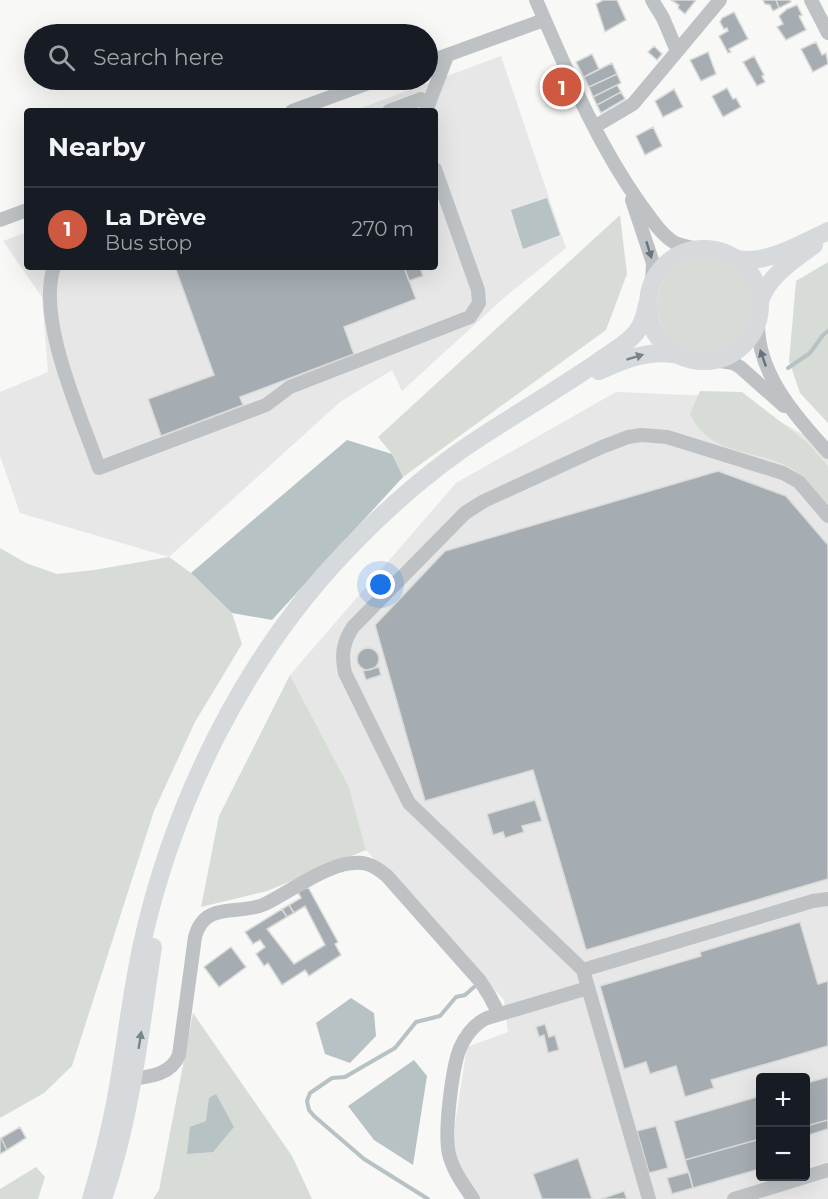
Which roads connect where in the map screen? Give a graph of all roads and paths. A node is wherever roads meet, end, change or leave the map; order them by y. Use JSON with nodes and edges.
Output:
{"nodes":[{"id":1,"x":536,"y":0,"type":"edge"},
{"id":2,"x":652,"y":0,"type":"edge"},
{"id":3,"x":720,"y":0,"type":"edge"},
{"id":4,"x":811,"y":0,"type":"edge"},
{"id":5,"x":544,"y":20,"type":"junction"},
{"id":6,"x":828,"y":33,"type":"edge"},
{"id":7,"x":677,"y":51,"type":"junction"},
{"id":8,"x":438,"y":59,"type":"edge"},
{"id":9,"x":350,"y":90,"type":"edge"},
{"id":10,"x":427,"y":90,"type":"edge"},
{"id":11,"x":421,"y":107,"type":"edge"},
{"id":12,"x":300,"y":108,"type":"edge"},
{"id":13,"x":594,"y":127,"type":"junction"},
{"id":14,"x":438,"y":177,"type":"edge"},
{"id":15,"x":622,"y":179,"type":"junction"},
{"id":16,"x":24,"y":211,"type":"edge"},
{"id":17,"x":0,"y":220,"type":"edge"},
{"id":18,"x":828,"y":233,"type":"edge"},
{"id":19,"x":698,"y":249,"type":"junction"},
{"id":20,"x":735,"y":258,"type":"junction"},
{"id":21,"x":54,"y":270,"type":"edge"},
{"id":22,"x":652,"y":283,"type":"junction"},
{"id":23,"x":760,"y":301,"type":"junction"},
{"id":24,"x":647,"y":304,"type":"junction"},
{"id":25,"x":758,"y":320,"type":"junction"},
{"id":26,"x":679,"y":356,"type":"junction"},
{"id":27,"x":714,"y":360,"type":"junction"},
{"id":28,"x":543,"y":398,"type":"junction"},
{"id":29,"x":805,"y":426,"type":"junction"},
{"id":30,"x":828,"y":452,"type":"edge"},
{"id":31,"x":828,"y":516,"type":"edge"},
{"id":32,"x":828,"y":899,"type":"edge"},
{"id":33,"x":583,"y":970,"type":"junction"},
{"id":34,"x":588,"y":988,"type":"junction"},
{"id":35,"x":499,"y":1014,"type":"junction"},
{"id":36,"x":126,"y":1079,"type":"junction"},
{"id":37,"x":828,"y":1170,"type":"edge"},
{"id":38,"x":773,"y":1193,"type":"edge"},
{"id":39,"x":91,"y":1199,"type":"edge"},
{"id":40,"x":103,"y":1199,"type":"edge"},
{"id":41,"x":473,"y":1199,"type":"edge"},
{"id":42,"x":649,"y":1199,"type":"edge"},
{"id":43,"x":734,"y":1199,"type":"edge"}],
"edges":[{"from":1,"to":5,"type":"street"},
{"from":2,"to":7,"type":"street"},
{"from":3,"to":7,"type":"street"},
{"from":4,"to":6,"type":"street"},
{"from":5,"to":8,"type":"street"},
{"from":5,"to":13,"type":"street"},
{"from":7,"to":13,"type":"street"},
{"from":9,"to":12,"type":"street"},
{"from":10,"to":11,"type":"street"},
{"from":13,"to":15,"type":"street"},
{"from":14,"to":21,"type":"street"},
{"from":15,"to":19,"type":"street"},
{"from":15,"to":22,"type":"street","one_way":true},
{"from":16,"to":17,"type":"street"},
{"from":18,"to":20,"type":"main road"},
{"from":18,"to":23,"type":"main road"},
{"from":19,"to":20,"type":"main road"},
{"from":19,"to":22,"type":"main road"},
{"from":20,"to":23,"type":"main road"},
{"from":22,"to":24,"type":"main road"},
{"from":23,"to":25,"type":"main road"},
{"from":24,"to":26,"type":"main road"},
{"from":24,"to":28,"type":"main road"},
{"from":25,"to":27,"type":"main road"},
{"from":29,"to":25,"type":"street","one_way":true},
{"from":26,"to":27,"type":"main road"},
{"from":28,"to":26,"type":"main road","one_way":true},
{"from":27,"to":29,"type":"street"},
{"from":28,"to":36,"type":"main road"},
{"from":29,"to":30,"type":"street"},
{"from":31,"to":33,"type":"street"},
{"from":32,"to":33,"type":"street"},
{"from":33,"to":34,"type":"street"},
{"from":34,"to":35,"type":"street"},
{"from":34,"to":42,"type":"street"},
{"from":35,"to":36,"type":"street"},
{"from":35,"to":41,"type":"street"},
{"from":36,"to":39,"type":"main road"},
{"from":36,"to":40,"type":"main road"},
{"from":37,"to":38,"type":"street"},
{"from":38,"to":43,"type":"street"}]}
